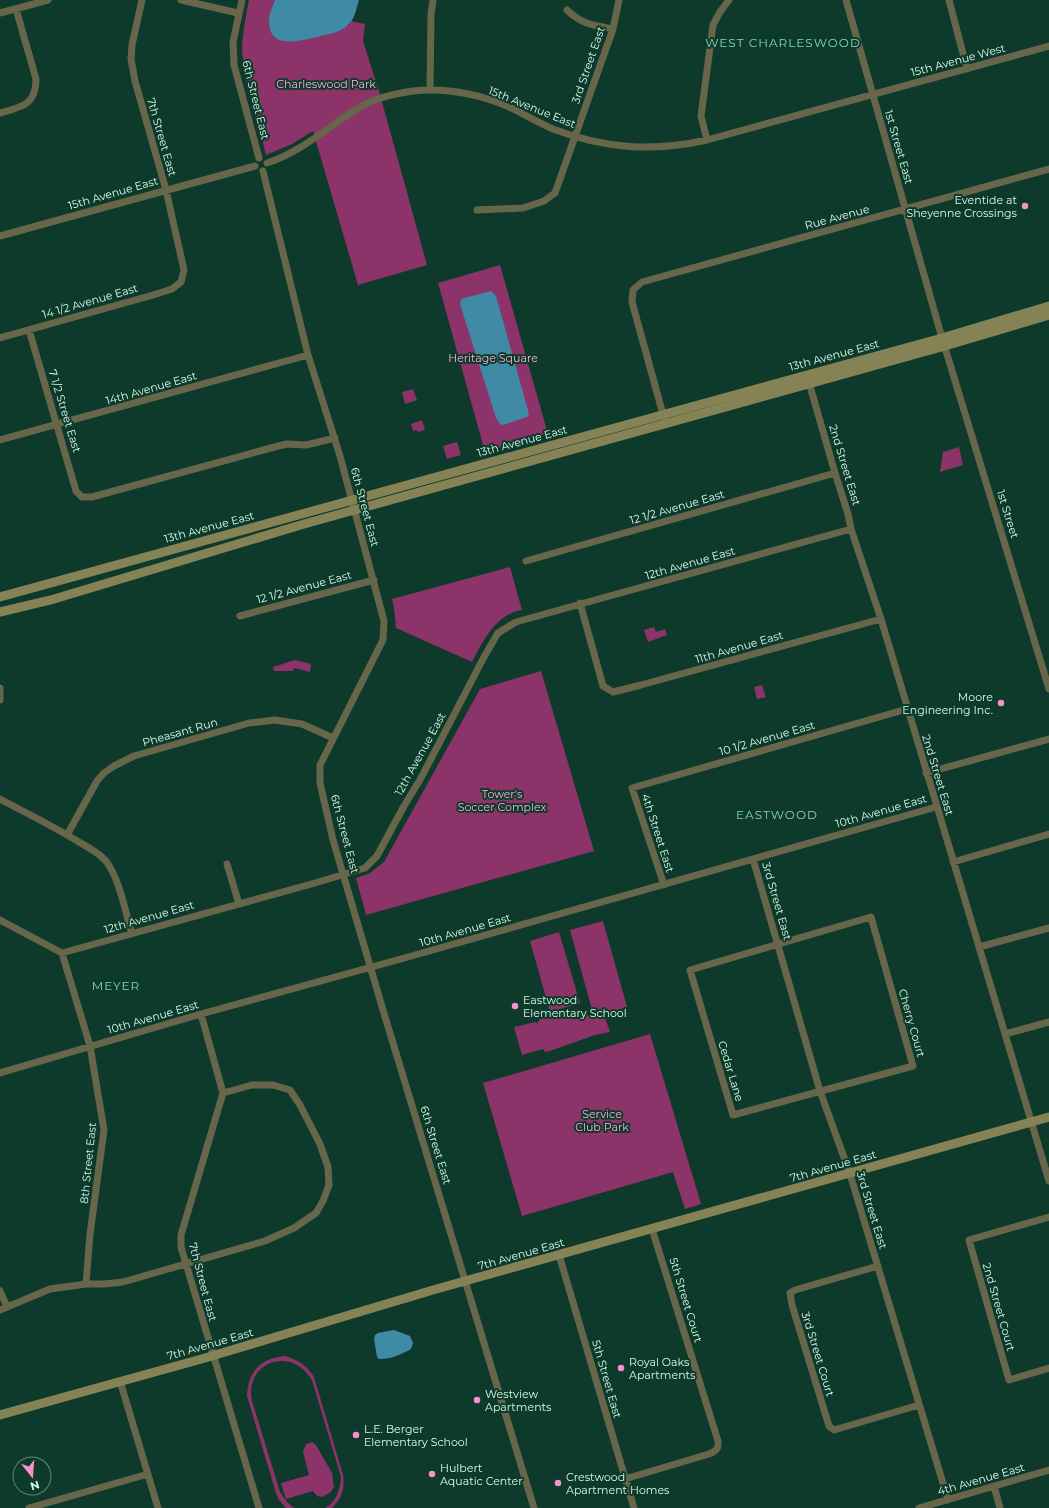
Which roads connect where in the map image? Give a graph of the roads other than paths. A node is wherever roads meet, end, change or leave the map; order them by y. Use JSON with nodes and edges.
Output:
{"nodes":[{"id":1,"x":48,"y":0,"type":"edge"},
{"id":2,"x":142,"y":0,"type":"edge"},
{"id":3,"x":181,"y":0,"type":"edge"},
{"id":4,"x":242,"y":0,"type":"edge"},
{"id":5,"x":433,"y":0,"type":"edge"},
{"id":6,"x":619,"y":0,"type":"edge"},
{"id":7,"x":729,"y":0,"type":"edge"},
{"id":8,"x":846,"y":0,"type":"edge"},
{"id":9,"x":949,"y":0,"type":"edge"},
{"id":10,"x":16,"y":9,"type":"junction"},
{"id":11,"x":567,"y":10,"type":"dead end"},
{"id":12,"x":238,"y":12,"type":"junction"},
{"id":13,"x":0,"y":13,"type":"edge"},
{"id":14,"x":613,"y":29,"type":"junction"},
{"id":15,"x":1049,"y":46,"type":"edge"},
{"id":16,"x":967,"y":69,"type":"junction"},
{"id":17,"x":430,"y":90,"type":"junction"},
{"id":18,"x":872,"y":95,"type":"junction"},
{"id":19,"x":0,"y":113,"type":"edge"},
{"id":20,"x":576,"y":137,"type":"junction"},
{"id":21,"x":707,"y":140,"type":"junction"},
{"id":22,"x":259,"y":158,"type":"junction"},
{"id":23,"x":267,"y":162,"type":"junction"},
{"id":24,"x":255,"y":166,"type":"junction"},
{"id":25,"x":1049,"y":169,"type":"edge"},
{"id":26,"x":263,"y":171,"type":"junction"},
{"id":27,"x":166,"y":190,"type":"junction"},
{"id":28,"x":906,"y":209,"type":"junction"},
{"id":29,"x":476,"y":210,"type":"dead end"},
{"id":30,"x":0,"y":236,"type":"edge"},
{"id":31,"x":182,"y":278,"type":"joint"},
{"id":32,"x":1049,"y":306,"type":"edge"},
{"id":33,"x":1049,"y":315,"type":"edge"},
{"id":34,"x":29,"y":330,"type":"junction"},
{"id":35,"x":0,"y":338,"type":"edge"},
{"id":36,"x":944,"y":342,"type":"junction"},
{"id":37,"x":308,"y":356,"type":"junction"},
{"id":38,"x":808,"y":380,"type":"junction"},
{"id":39,"x":663,"y":415,"type":"junction"},
{"id":40,"x":666,"y":424,"type":"junction"},
{"id":41,"x":58,"y":425,"type":"junction"},
{"id":42,"x":335,"y":438,"type":"junction"},
{"id":43,"x":0,"y":440,"type":"edge"},
{"id":44,"x":834,"y":473,"type":"junction"},
{"id":45,"x":352,"y":500,"type":"junction"},
{"id":46,"x":355,"y":510,"type":"junction"},
{"id":47,"x":851,"y":529,"type":"junction"},
{"id":48,"x":526,"y":561,"type":"dead end"},
{"id":49,"x":374,"y":580,"type":"junction"},
{"id":50,"x":0,"y":597,"type":"edge"},
{"id":51,"x":580,"y":603,"type":"junction"},
{"id":52,"x":0,"y":612,"type":"edge"},
{"id":53,"x":240,"y":616,"type":"dead end"},
{"id":54,"x":881,"y":619,"type":"junction"},
{"id":55,"x":0,"y":688,"type":"edge"},
{"id":56,"x":1049,"y":689,"type":"edge"},
{"id":57,"x":0,"y":700,"type":"edge"},
{"id":58,"x":907,"y":709,"type":"junction"},
{"id":59,"x":333,"y":738,"type":"junction"},
{"id":60,"x":1049,"y":740,"type":"edge"},
{"id":61,"x":926,"y":773,"type":"junction"},
{"id":62,"x":632,"y":788,"type":"joint"},
{"id":63,"x":0,"y":799,"type":"edge"},
{"id":64,"x":936,"y":807,"type":"junction"},
{"id":65,"x":1049,"y":834,"type":"edge"},
{"id":66,"x":67,"y":835,"type":"junction"},
{"id":67,"x":753,"y":859,"type":"junction"},
{"id":68,"x":953,"y":862,"type":"junction"},
{"id":69,"x":227,"y":864,"type":"dead end"},
{"id":70,"x":343,"y":874,"type":"junction"},
{"id":71,"x":664,"y":885,"type":"junction"},
{"id":72,"x":239,"y":904,"type":"junction"},
{"id":73,"x":0,"y":920,"type":"edge"},
{"id":74,"x":1049,"y":928,"type":"edge"},
{"id":75,"x":132,"y":934,"type":"junction"},
{"id":76,"x":778,"y":944,"type":"junction"},
{"id":77,"x":979,"y":947,"type":"junction"},
{"id":78,"x":62,"y":953,"type":"junction"},
{"id":79,"x":371,"y":967,"type":"junction"},
{"id":80,"x":201,"y":1014,"type":"junction"},
{"id":81,"x":1049,"y":1022,"type":"edge"},
{"id":82,"x":1005,"y":1034,"type":"junction"},
{"id":83,"x":90,"y":1046,"type":"junction"},
{"id":84,"x":0,"y":1073,"type":"edge"},
{"id":85,"x":820,"y":1091,"type":"junction"},
{"id":86,"x":223,"y":1093,"type":"junction"},
{"id":87,"x":1049,"y":1117,"type":"edge"},
{"id":88,"x":1031,"y":1122,"type":"junction"},
{"id":89,"x":850,"y":1174,"type":"junction"},
{"id":90,"x":1049,"y":1181,"type":"edge"},
{"id":91,"x":1049,"y":1217,"type":"edge"},
{"id":92,"x":652,"y":1229,"type":"junction"},
{"id":93,"x":559,"y":1256,"type":"junction"},
{"id":94,"x":185,"y":1264,"type":"junction"},
{"id":95,"x":878,"y":1266,"type":"junction"},
{"id":96,"x":465,"y":1282,"type":"junction"},
{"id":97,"x":86,"y":1284,"type":"junction"},
{"id":98,"x":0,"y":1291,"type":"edge"},
{"id":99,"x":3,"y":1309,"type":"edge"},
{"id":100,"x":212,"y":1356,"type":"junction"},
{"id":101,"x":1049,"y":1368,"type":"edge"},
{"id":102,"x":120,"y":1381,"type":"junction"},
{"id":103,"x":919,"y":1406,"type":"junction"},
{"id":104,"x":0,"y":1415,"type":"edge"},
{"id":105,"x":1049,"y":1470,"type":"edge"},
{"id":106,"x":148,"y":1474,"type":"junction"},
{"id":107,"x":625,"y":1479,"type":"junction"},
{"id":108,"x":994,"y":1486,"type":"junction"},
{"id":109,"x":948,"y":1500,"type":"junction"},
{"id":110,"x":29,"y":1508,"type":"edge"},
{"id":111,"x":158,"y":1508,"type":"edge"},
{"id":112,"x":259,"y":1508,"type":"edge"},
{"id":113,"x":534,"y":1508,"type":"edge"},
{"id":114,"x":634,"y":1508,"type":"edge"},
{"id":115,"x":919,"y":1508,"type":"edge"},
{"id":116,"x":1000,"y":1508,"type":"edge"}],
"edges":[{"from":1,"to":10,"type":"street"},
{"from":2,"to":27,"type":"street","name":"7th Street East"},
{"from":3,"to":12,"type":"street"},
{"from":4,"to":12,"type":"street","name":"6th Street East"},
{"from":5,"to":17,"type":"street"},
{"from":6,"to":14,"type":"street","name":"3rd Street East"},
{"from":7,"to":21,"type":"street"},
{"from":8,"to":18,"type":"street","name":"1st Street East"},
{"from":9,"to":16,"type":"street"},
{"from":10,"to":13,"type":"street"},
{"from":10,"to":19,"type":"street"},
{"from":11,"to":14,"type":"street"},
{"from":12,"to":22,"type":"street","name":"6th Street East"},
{"from":14,"to":20,"type":"street","name":"3rd Street East"},
{"from":15,"to":16,"type":"street","name":"15th Avenue West"},
{"from":16,"to":18,"type":"street","name":"15th Avenue West"},
{"from":17,"to":20,"type":"street","name":"15th Avenue East"},
{"from":17,"to":23,"type":"street","name":"15th Avenue East"},
{"from":18,"to":21,"type":"street","name":"15th Avenue East"},
{"from":18,"to":28,"type":"street","name":"1st Street East"},
{"from":20,"to":21,"type":"street","name":"15th Avenue East"},
{"from":20,"to":29,"type":"street","name":"3rd Street East"},
{"from":22,"to":23,"type":"street"},
{"from":22,"to":24,"type":"street"},
{"from":23,"to":26,"type":"street"},
{"from":24,"to":26,"type":"street"},
{"from":24,"to":27,"type":"street","name":"15th Avenue East"},
{"from":25,"to":28,"type":"street","name":"Rue Avenue"},
{"from":26,"to":37,"type":"street","name":"6th Street East"},
{"from":27,"to":30,"type":"street","name":"15th Avenue East"},
{"from":27,"to":31,"type":"street","name":"7th Street East"},
{"from":28,"to":36,"type":"street","name":"1st Street East"},
{"from":28,"to":39,"type":"street","name":"Rue Avenue"},
{"from":31,"to":34,"type":"street","name":"14 1/2 Avenue East"},
{"from":32,"to":36,"type":"main road","name":"13th Avenue East"},
{"from":33,"to":36,"type":"main road"},
{"from":34,"to":35,"type":"street","name":"14 1/2 Avenue East"},
{"from":34,"to":41,"type":"street","name":"7 1/2 Street East"},
{"from":36,"to":38,"type":"main road","name":"13th Avenue East"},
{"from":36,"to":56,"type":"street","name":"1st Street"},
{"from":37,"to":41,"type":"street","name":"14th Avenue East"},
{"from":37,"to":42,"type":"street","name":"6th Street East"},
{"from":38,"to":39,"type":"main road","name":"13th Avenue East"},
{"from":38,"to":40,"type":"main road","name":"13th Avenue East"},
{"from":38,"to":44,"type":"street","name":"2nd Street East"},
{"from":39,"to":40,"type":"street"},
{"from":39,"to":45,"type":"main road","name":"13th Avenue East"},
{"from":40,"to":46,"type":"main road","name":"13th Avenue East"},
{"from":41,"to":42,"type":"street","name":"7 1/2 Street East"},
{"from":41,"to":43,"type":"street","name":"14th Avenue East"},
{"from":42,"to":45,"type":"street","name":"6th Street East"},
{"from":44,"to":47,"type":"street","name":"2nd Street East"},
{"from":44,"to":48,"type":"street","name":"12 1/2 Avenue East"},
{"from":45,"to":46,"type":"street","name":"6th Street East"},
{"from":45,"to":50,"type":"main road","name":"13th Avenue East"},
{"from":46,"to":49,"type":"street","name":"6th Street East"},
{"from":46,"to":52,"type":"main road","name":"13th Avenue East"},
{"from":47,"to":51,"type":"street","name":"12th Avenue East"},
{"from":47,"to":54,"type":"street","name":"2nd Street East"},
{"from":49,"to":53,"type":"street","name":"12 1/2 Avenue East"},
{"from":49,"to":59,"type":"street","name":"6th Street East"},
{"from":51,"to":54,"type":"street","name":"11th Avenue East"},
{"from":51,"to":70,"type":"street","name":"12th Avenue East"},
{"from":54,"to":58,"type":"street","name":"2nd Street East"},
{"from":55,"to":57,"type":"street"},
{"from":58,"to":61,"type":"street","name":"2nd Street East"},
{"from":58,"to":62,"type":"street","name":"10 1/2 Avenue East"},
{"from":59,"to":66,"type":"street","name":"Pheasant Run"},
{"from":59,"to":70,"type":"street","name":"6th Street East"},
{"from":60,"to":61,"type":"street"},
{"from":61,"to":64,"type":"street","name":"2nd Street East"},
{"from":62,"to":71,"type":"street","name":"4th Street East"},
{"from":63,"to":66,"type":"street"},
{"from":64,"to":67,"type":"street","name":"10th Avenue East"},
{"from":64,"to":68,"type":"street","name":"2nd Street East"},
{"from":65,"to":68,"type":"street"},
{"from":66,"to":75,"type":"street"},
{"from":67,"to":71,"type":"street","name":"10th Avenue East"},
{"from":67,"to":76,"type":"street","name":"3rd Street East"},
{"from":68,"to":77,"type":"street","name":"2nd Street East"},
{"from":69,"to":72,"type":"street"},
{"from":70,"to":72,"type":"street","name":"12th Avenue East"},
{"from":70,"to":79,"type":"street","name":"6th Street East"},
{"from":71,"to":79,"type":"street","name":"10th Avenue East"},
{"from":72,"to":75,"type":"street","name":"12th Avenue East"},
{"from":73,"to":78,"type":"street"},
{"from":74,"to":77,"type":"street"},
{"from":75,"to":78,"type":"street","name":"12th Avenue East"},
{"from":76,"to":85,"type":"street","name":"3rd Street East"},
{"from":76,"to":85,"type":"street","name":"Cedar Lane"},
{"from":76,"to":85,"type":"street","name":"Cherry Court"},
{"from":77,"to":82,"type":"street","name":"2nd Street East"},
{"from":78,"to":83,"type":"street","name":"8th Street East"},
{"from":79,"to":80,"type":"street","name":"10th Avenue East"},
{"from":79,"to":96,"type":"street","name":"6th Street East"},
{"from":80,"to":83,"type":"street","name":"10th Avenue East"},
{"from":80,"to":86,"type":"street"},
{"from":81,"to":82,"type":"street"},
{"from":82,"to":88,"type":"street","name":"2nd Street East"},
{"from":83,"to":84,"type":"street","name":"10th Avenue East"},
{"from":83,"to":97,"type":"street","name":"8th Street East"},
{"from":85,"to":89,"type":"street","name":"3rd Street East"},
{"from":86,"to":94,"type":"street","name":"7th Street East"},
{"from":86,"to":94,"type":"street"},
{"from":87,"to":88,"type":"main road","name":"7th Avenue East"},
{"from":88,"to":89,"type":"main road","name":"7th Avenue East"},
{"from":88,"to":90,"type":"street","name":"2nd Street East"},
{"from":89,"to":92,"type":"main road","name":"7th Avenue East"},
{"from":89,"to":95,"type":"street","name":"3rd Street East"},
{"from":91,"to":101,"type":"street","name":"2nd Street Court"},
{"from":92,"to":93,"type":"main road","name":"7th Avenue East"},
{"from":92,"to":107,"type":"street","name":"5th Street Court"},
{"from":93,"to":96,"type":"main road","name":"7th Avenue East"},
{"from":93,"to":107,"type":"street","name":"5th Street East"},
{"from":94,"to":97,"type":"street"},
{"from":94,"to":100,"type":"street","name":"7th Street East"},
{"from":95,"to":103,"type":"street","name":"3rd Street East"},
{"from":95,"to":103,"type":"street","name":"3rd Street Court"},
{"from":96,"to":100,"type":"main road","name":"7th Avenue East"},
{"from":96,"to":113,"type":"street","name":"6th Street East"},
{"from":97,"to":99,"type":"street"},
{"from":98,"to":99,"type":"street"},
{"from":100,"to":102,"type":"main road","name":"7th Avenue East"},
{"from":100,"to":112,"type":"street","name":"7th Street East"},
{"from":102,"to":104,"type":"main road","name":"7th Avenue East"},
{"from":102,"to":106,"type":"street"},
{"from":103,"to":109,"type":"street","name":"3rd Street East"},
{"from":105,"to":108,"type":"street","name":"4th Avenue East"},
{"from":106,"to":110,"type":"street"},
{"from":106,"to":111,"type":"street"},
{"from":107,"to":114,"type":"street","name":"5th Street East"},
{"from":108,"to":109,"type":"street","name":"4th Avenue East"},
{"from":108,"to":116,"type":"street"},
{"from":109,"to":115,"type":"street","name":"4th Avenue East"}]}
